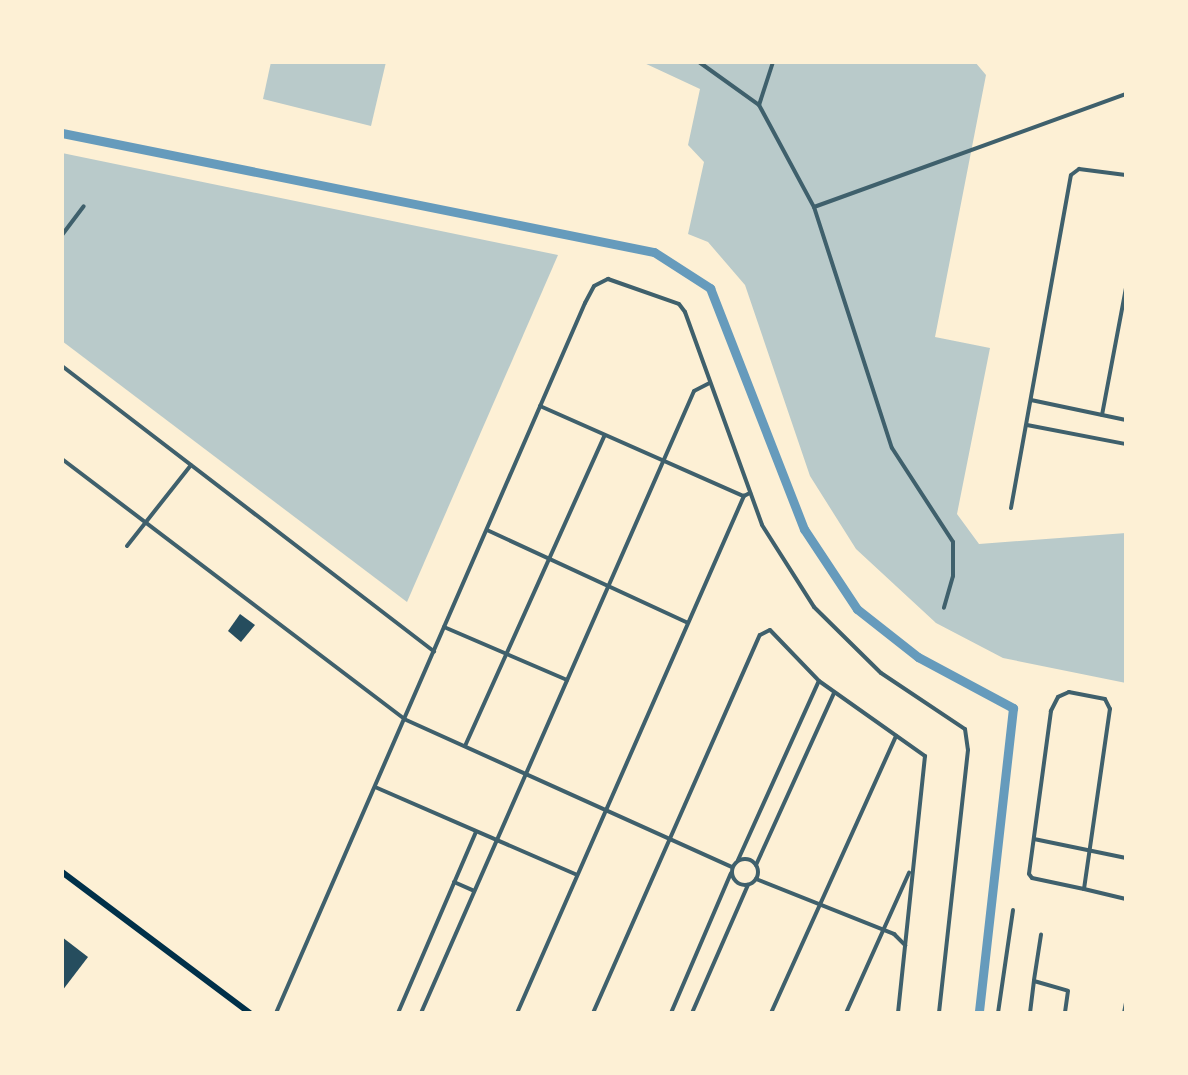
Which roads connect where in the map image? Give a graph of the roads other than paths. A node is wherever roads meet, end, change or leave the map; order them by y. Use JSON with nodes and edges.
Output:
{"nodes":[{"id":1,"x":699,"y":62,"type":"edge"},
{"id":2,"x":773,"y":62,"type":"edge"},
{"id":3,"x":1126,"y":94,"type":"edge"},
{"id":4,"x":759,"y":105,"type":"junction"},
{"id":5,"x":1126,"y":175,"type":"edge"},
{"id":6,"x":84,"y":206,"type":"dead end"},
{"id":7,"x":814,"y":207,"type":"junction"},
{"id":8,"x":62,"y":235,"type":"edge"},
{"id":9,"x":1126,"y":288,"type":"edge"},
{"id":10,"x":62,"y":366,"type":"edge"},
{"id":11,"x":710,"y":383,"type":"junction"},
{"id":12,"x":1031,"y":400,"type":"junction"},
{"id":13,"x":540,"y":406,"type":"junction"},
{"id":14,"x":1102,"y":415,"type":"junction"},
{"id":15,"x":1126,"y":420,"type":"edge"},
{"id":16,"x":1027,"y":425,"type":"junction"},
{"id":17,"x":604,"y":436,"type":"junction"},
{"id":18,"x":1126,"y":444,"type":"edge"},
{"id":19,"x":62,"y":459,"type":"edge"},
{"id":20,"x":663,"y":461,"type":"junction"},
{"id":21,"x":191,"y":465,"type":"junction"},
{"id":22,"x":750,"y":493,"type":"junction"},
{"id":23,"x":744,"y":496,"type":"junction"},
{"id":24,"x":1011,"y":508,"type":"dead end"},
{"id":25,"x":146,"y":522,"type":"junction"},
{"id":26,"x":486,"y":530,"type":"junction"},
{"id":27,"x":127,"y":546,"type":"dead end"},
{"id":28,"x":550,"y":559,"type":"junction"},
{"id":29,"x":608,"y":586,"type":"junction"},
{"id":30,"x":944,"y":608,"type":"dead end"},
{"id":31,"x":688,"y":623,"type":"junction"},
{"id":32,"x":444,"y":627,"type":"junction"},
{"id":33,"x":434,"y":651,"type":"junction"},
{"id":34,"x":507,"y":654,"type":"junction"},
{"id":35,"x":567,"y":680,"type":"junction"},
{"id":36,"x":819,"y":681,"type":"junction"},
{"id":37,"x":834,"y":693,"type":"junction"},
{"id":38,"x":404,"y":719,"type":"junction"},
{"id":39,"x":896,"y":736,"type":"junction"},
{"id":40,"x":465,"y":746,"type":"junction"},
{"id":41,"x":526,"y":774,"type":"junction"},
{"id":42,"x":375,"y":787,"type":"junction"},
{"id":43,"x":606,"y":810,"type":"junction"},
{"id":44,"x":476,"y":832,"type":"junction"},
{"id":45,"x":671,"y":839,"type":"junction"},
{"id":46,"x":1033,"y":839,"type":"junction"},
{"id":47,"x":497,"y":841,"type":"junction"},
{"id":48,"x":1090,"y":850,"type":"junction"},
{"id":49,"x":1126,"y":858,"type":"edge"},
{"id":50,"x":738,"y":860,"type":"junction"},
{"id":51,"x":756,"y":865,"type":"junction"},
{"id":52,"x":732,"y":867,"type":"junction"},
{"id":53,"x":911,"y":869,"type":"junction"},
{"id":54,"x":62,"y":872,"type":"edge"},
{"id":55,"x":731,"y":873,"type":"junction"},
{"id":56,"x":577,"y":875,"type":"junction"},
{"id":57,"x":756,"y":879,"type":"junction"},
{"id":58,"x":454,"y":882,"type":"junction"},
{"id":59,"x":748,"y":885,"type":"junction"},
{"id":60,"x":1084,"y":889,"type":"junction"},
{"id":61,"x":474,"y":891,"type":"junction"},
{"id":62,"x":1126,"y":899,"type":"edge"},
{"id":63,"x":819,"y":904,"type":"junction"},
{"id":64,"x":1013,"y":910,"type":"dead end"},
{"id":65,"x":881,"y":931,"type":"junction"},
{"id":66,"x":1041,"y":935,"type":"dead end"},
{"id":67,"x":907,"y":950,"type":"junction"},
{"id":68,"x":1034,"y":981,"type":"junction"},
{"id":69,"x":1126,"y":1003,"type":"edge"},
{"id":70,"x":250,"y":1013,"type":"edge"},
{"id":71,"x":276,"y":1013,"type":"edge"},
{"id":72,"x":398,"y":1013,"type":"edge"},
{"id":73,"x":421,"y":1013,"type":"edge"},
{"id":74,"x":517,"y":1013,"type":"edge"},
{"id":75,"x":593,"y":1013,"type":"edge"},
{"id":76,"x":671,"y":1013,"type":"edge"},
{"id":77,"x":692,"y":1013,"type":"edge"},
{"id":78,"x":771,"y":1013,"type":"edge"},
{"id":79,"x":846,"y":1013,"type":"edge"},
{"id":80,"x":898,"y":1013,"type":"edge"},
{"id":81,"x":939,"y":1013,"type":"edge"},
{"id":82,"x":998,"y":1013,"type":"edge"},
{"id":83,"x":1030,"y":1013,"type":"edge"},
{"id":84,"x":1065,"y":1013,"type":"edge"},
{"id":85,"x":1124,"y":1013,"type":"edge"}],
"edges":[{"from":1,"to":4,"type":"street"},
{"from":2,"to":4,"type":"street"},
{"from":3,"to":7,"type":"street"},
{"from":4,"to":7,"type":"street"},
{"from":5,"to":12,"type":"street"},
{"from":6,"to":8,"type":"street"},
{"from":7,"to":30,"type":"street"},
{"from":9,"to":14,"type":"street"},
{"from":10,"to":21,"type":"street"},
{"from":11,"to":13,"type":"street"},
{"from":11,"to":20,"type":"street"},
{"from":11,"to":22,"type":"street"},
{"from":12,"to":14,"type":"street"},
{"from":12,"to":16,"type":"street"},
{"from":13,"to":17,"type":"street"},
{"from":13,"to":26,"type":"street"},
{"from":14,"to":15,"type":"street"},
{"from":16,"to":18,"type":"street"},
{"from":16,"to":24,"type":"street"},
{"from":17,"to":20,"type":"street"},
{"from":17,"to":28,"type":"street"},
{"from":19,"to":25,"type":"street"},
{"from":20,"to":23,"type":"street"},
{"from":20,"to":29,"type":"street"},
{"from":21,"to":25,"type":"street"},
{"from":21,"to":33,"type":"street"},
{"from":22,"to":23,"type":"street"},
{"from":22,"to":81,"type":"street"},
{"from":23,"to":31,"type":"street"},
{"from":25,"to":27,"type":"street"},
{"from":25,"to":38,"type":"street"},
{"from":26,"to":28,"type":"street"},
{"from":26,"to":32,"type":"street"},
{"from":28,"to":29,"type":"street"},
{"from":28,"to":34,"type":"street"},
{"from":29,"to":31,"type":"street"},
{"from":29,"to":35,"type":"street"},
{"from":31,"to":43,"type":"street"},
{"from":32,"to":33,"type":"street"},
{"from":32,"to":34,"type":"street"},
{"from":33,"to":38,"type":"street"},
{"from":34,"to":35,"type":"street"},
{"from":34,"to":40,"type":"street"},
{"from":35,"to":41,"type":"street"},
{"from":36,"to":37,"type":"street"},
{"from":36,"to":45,"type":"street"},
{"from":36,"to":50,"type":"street"},
{"from":37,"to":39,"type":"street"},
{"from":37,"to":51,"type":"street"},
{"from":38,"to":40,"type":"street"},
{"from":38,"to":42,"type":"street"},
{"from":39,"to":53,"type":"street"},
{"from":39,"to":63,"type":"street"},
{"from":40,"to":41,"type":"street"},
{"from":41,"to":43,"type":"street"},
{"from":41,"to":47,"type":"street"},
{"from":42,"to":44,"type":"street"},
{"from":42,"to":71,"type":"street"},
{"from":43,"to":45,"type":"street"},
{"from":43,"to":56,"type":"street"},
{"from":44,"to":47,"type":"street"},
{"from":44,"to":58,"type":"street"},
{"from":45,"to":52,"type":"street"},
{"from":45,"to":75,"type":"street"},
{"from":46,"to":48,"type":"street"},
{"from":46,"to":48,"type":"street"},
{"from":46,"to":60,"type":"street"},
{"from":47,"to":56,"type":"street"},
{"from":47,"to":61,"type":"street"},
{"from":48,"to":49,"type":"street"},
{"from":48,"to":60,"type":"street"},
{"from":50,"to":51,"type":"street"},
{"from":50,"to":52,"type":"street"},
{"from":51,"to":57,"type":"street"},
{"from":52,"to":55,"type":"street"},
{"from":53,"to":65,"type":"street"},
{"from":53,"to":67,"type":"street"},
{"from":54,"to":70,"type":"main road"},
{"from":55,"to":59,"type":"street"},
{"from":55,"to":76,"type":"street"},
{"from":56,"to":74,"type":"street"},
{"from":57,"to":59,"type":"street"},
{"from":57,"to":63,"type":"street"},
{"from":58,"to":61,"type":"street"},
{"from":58,"to":72,"type":"street"},
{"from":59,"to":77,"type":"street"},
{"from":60,"to":62,"type":"street"},
{"from":61,"to":73,"type":"street"},
{"from":63,"to":65,"type":"street"},
{"from":63,"to":78,"type":"street"},
{"from":64,"to":82,"type":"street"},
{"from":65,"to":67,"type":"street"},
{"from":65,"to":79,"type":"street"},
{"from":66,"to":68,"type":"street"},
{"from":67,"to":80,"type":"street"},
{"from":68,"to":83,"type":"street"},
{"from":68,"to":84,"type":"street"},
{"from":69,"to":85,"type":"street"}]}
